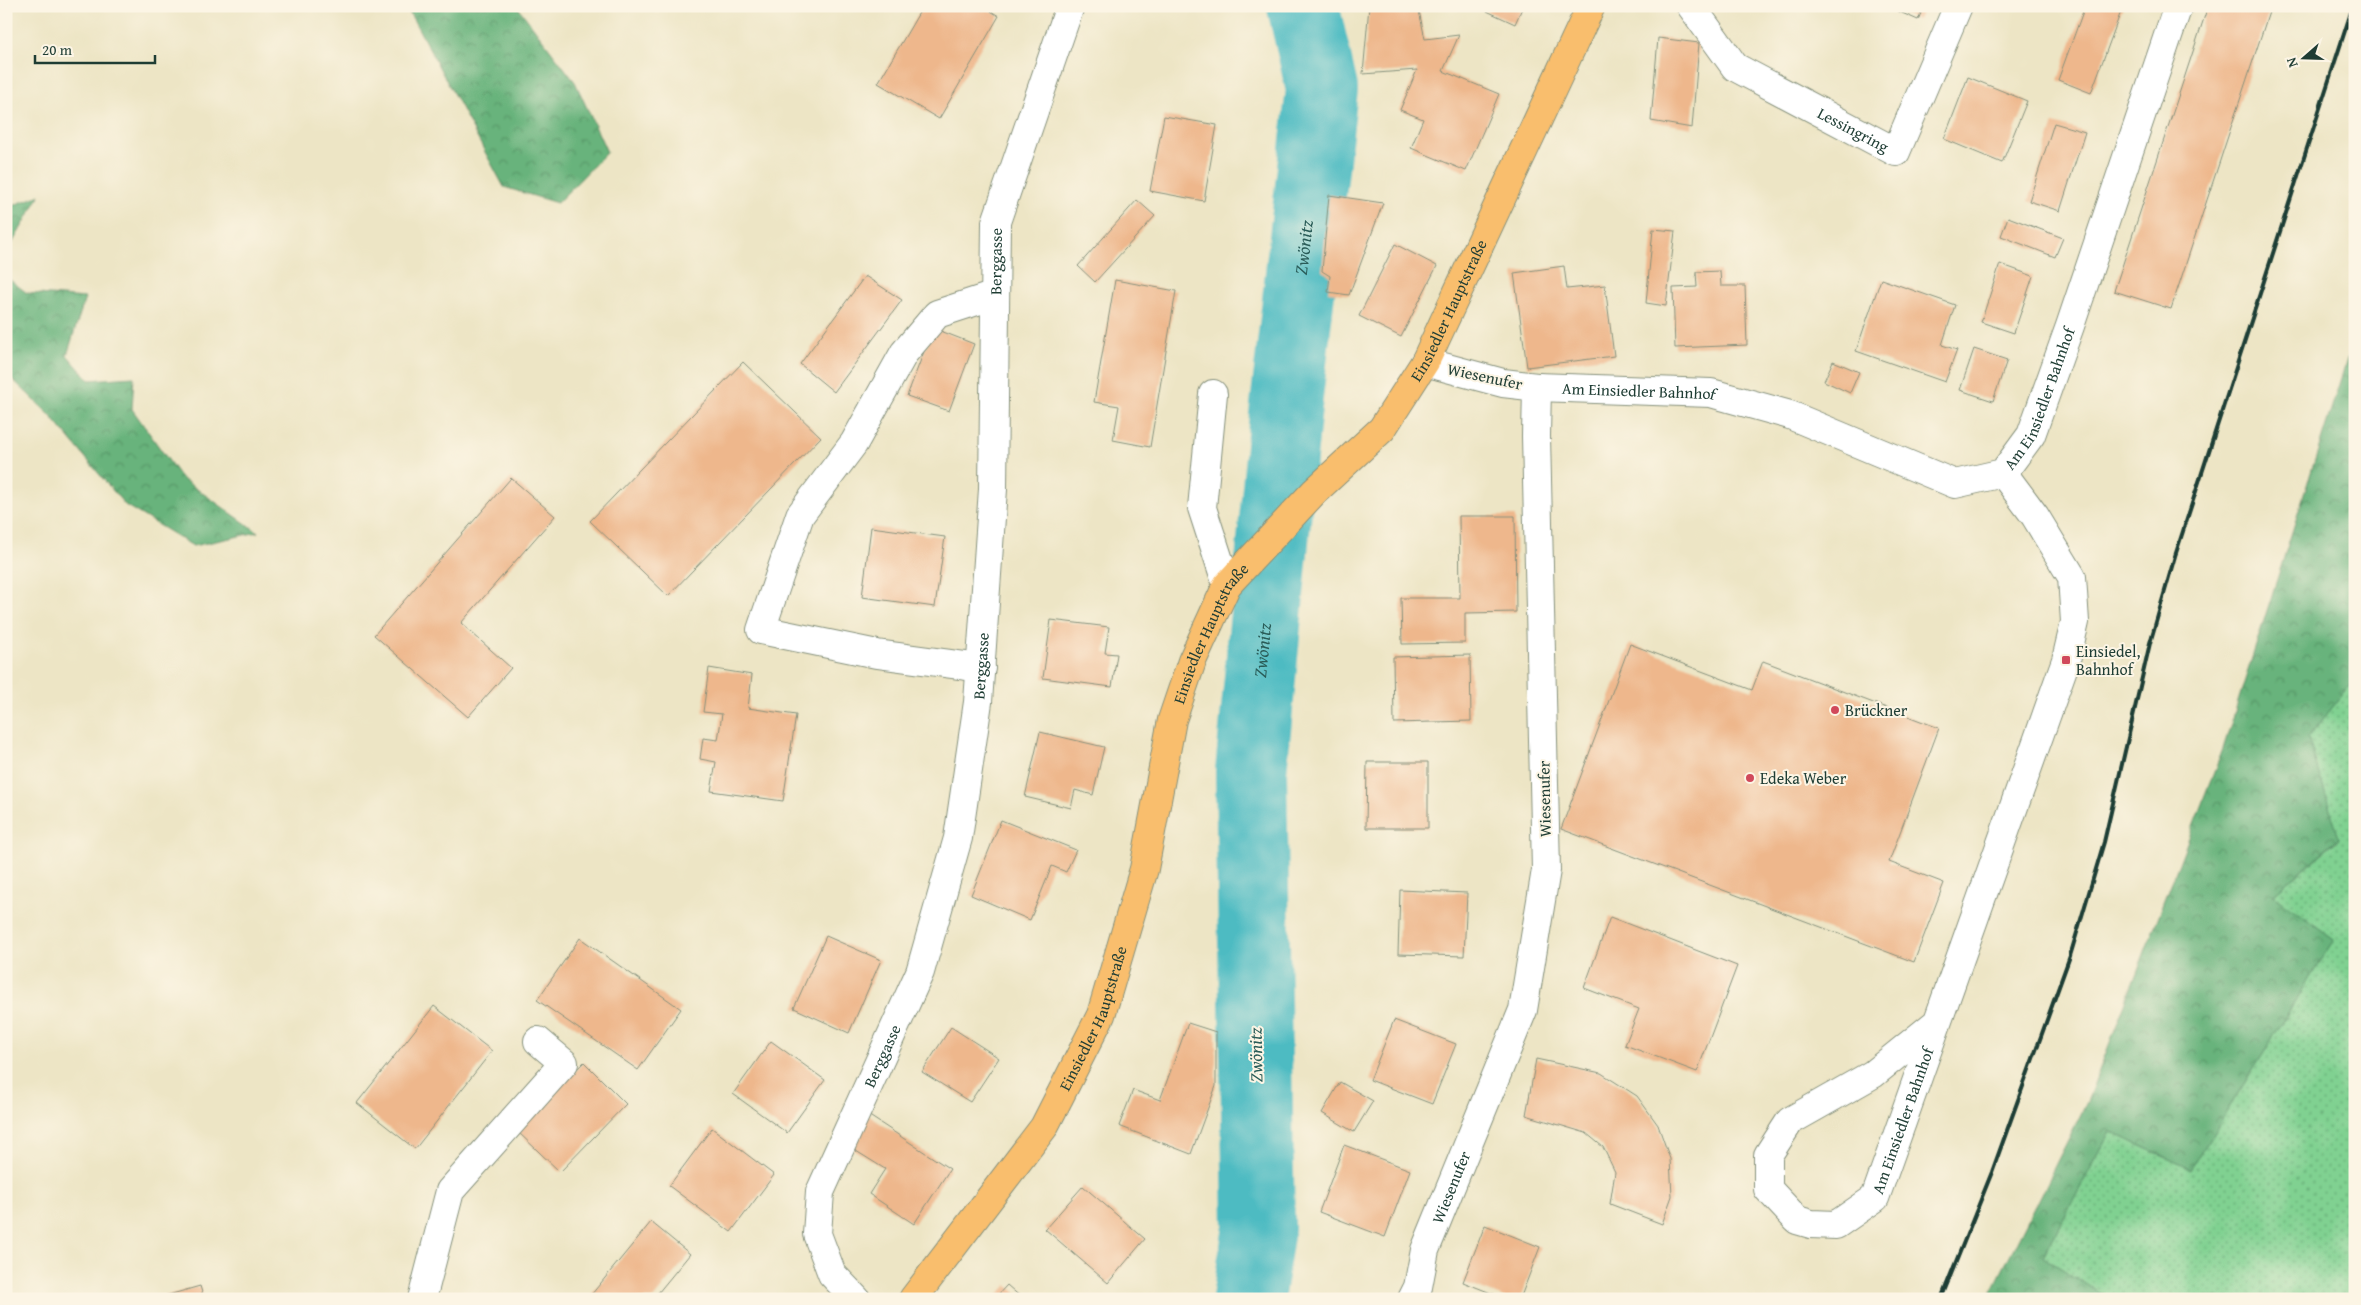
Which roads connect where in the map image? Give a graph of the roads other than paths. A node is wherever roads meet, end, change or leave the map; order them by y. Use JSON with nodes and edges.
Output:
{"nodes":[{"id":1,"x":1070,"y":6,"type":"edge"},
{"id":2,"x":1591,"y":6,"type":"edge"},
{"id":3,"x":1691,"y":6,"type":"edge"},
{"id":4,"x":1958,"y":6,"type":"edge"},
{"id":5,"x":2178,"y":6,"type":"edge"},
{"id":6,"x":995,"y":295,"type":"junction"},
{"id":7,"x":1425,"y":362,"type":"junction"},
{"id":8,"x":1537,"y":387,"type":"junction"},
{"id":9,"x":1213,"y":394,"type":"dead end"},
{"id":10,"x":2003,"y":473,"type":"junction"},
{"id":11,"x":1227,"y":585,"type":"junction"},
{"id":12,"x":981,"y":668,"type":"junction"},
{"id":13,"x":1935,"y":1024,"type":"junction"},
{"id":14,"x":538,"y":1041,"type":"dead end"},
{"id":15,"x":1420,"y":1295,"type":"edge"},
{"id":16,"x":422,"y":1299,"type":"edge"},
{"id":17,"x":856,"y":1299,"type":"edge"},
{"id":18,"x":913,"y":1299,"type":"edge"}],
"edges":[{"from":1,"to":6,"type":"street","name":"Berggasse"},
{"from":2,"to":7,"type":"main road","name":"Einsiedler Hauptstraße"},
{"from":3,"to":4,"type":"street","name":"Lessingring"},
{"from":5,"to":10,"type":"street","name":"Am Einsiedler Bahnhof"},
{"from":6,"to":12,"type":"street","name":"Berggasse"},
{"from":6,"to":12,"type":"street"},
{"from":7,"to":8,"type":"street","name":"Wiesenufer"},
{"from":7,"to":11,"type":"main road","name":"Einsiedler Hauptstraße"},
{"from":8,"to":10,"type":"street","name":"Am Einsiedler Bahnhof"},
{"from":8,"to":15,"type":"street","name":"Wiesenufer"},
{"from":9,"to":11,"type":"street"},
{"from":10,"to":13,"type":"street","name":"Am Einsiedler Bahnhof"},
{"from":11,"to":18,"type":"main road","name":"Einsiedler Hauptstraße"},
{"from":12,"to":17,"type":"street","name":"Berggasse"},
{"from":13,"to":13,"type":"street","name":"Am Einsiedler Bahnhof"},
{"from":14,"to":16,"type":"street"}]}
